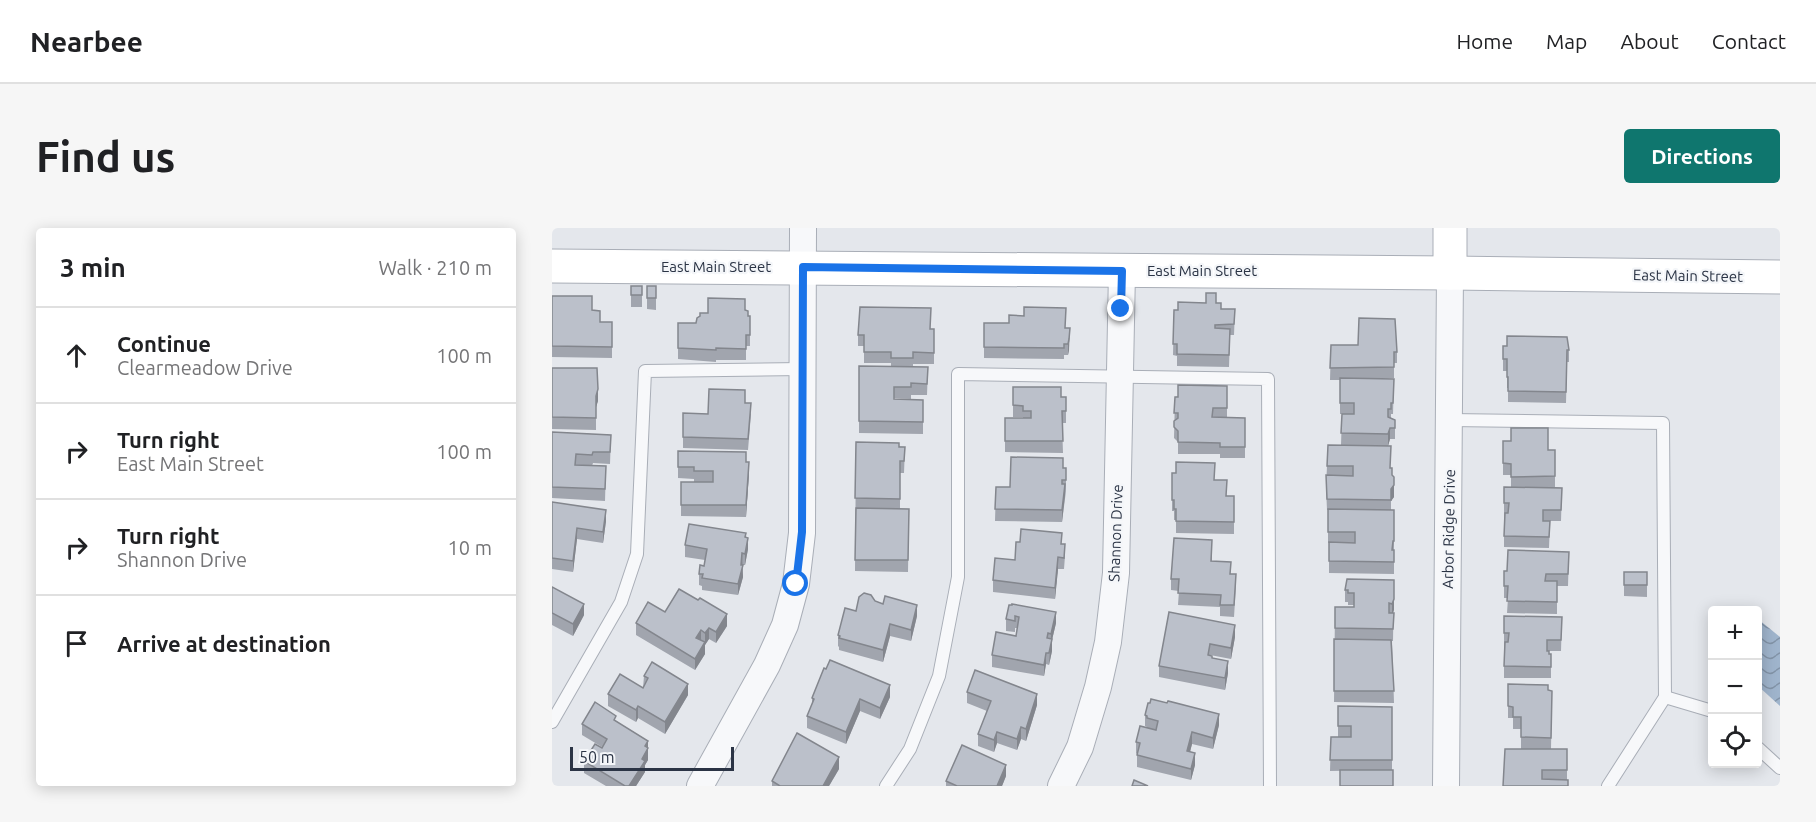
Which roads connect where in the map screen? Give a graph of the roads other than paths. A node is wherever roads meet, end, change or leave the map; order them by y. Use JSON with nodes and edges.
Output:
{"nodes":[{"id":1,"x":803,"y":228,"type":"edge"},
{"id":2,"x":1450,"y":228,"type":"edge"},
{"id":3,"x":552,"y":266,"type":"edge"},
{"id":4,"x":803,"y":267,"type":"junction"},
{"id":5,"x":1122,"y":271,"type":"junction"},
{"id":6,"x":1450,"y":273,"type":"junction"},
{"id":7,"x":1780,"y":277,"type":"edge"},
{"id":8,"x":802,"y":369,"type":"junction"},
{"id":9,"x":1119,"y":376,"type":"junction"},
{"id":10,"x":1450,"y":420,"type":"junction"},
{"id":11,"x":1665,"y":697,"type":"junction"},
{"id":12,"x":1708,"y":710,"type":"edge"},
{"id":13,"x":552,"y":722,"type":"edge"},
{"id":14,"x":1762,"y":752,"type":"edge"},
{"id":15,"x":1780,"y":768,"type":"edge"},
{"id":16,"x":700,"y":786,"type":"edge"},
{"id":17,"x":886,"y":786,"type":"edge"},
{"id":18,"x":1061,"y":786,"type":"edge"},
{"id":19,"x":1270,"y":786,"type":"edge"},
{"id":20,"x":1446,"y":786,"type":"edge"},
{"id":21,"x":1608,"y":786,"type":"edge"}],
"edges":[{"from":1,"to":4,"type":"street"},
{"from":2,"to":6,"type":"main road"},
{"from":3,"to":4,"type":"main road","name":"East Main Street"},
{"from":4,"to":5,"type":"main road","name":"East Main Street"},
{"from":4,"to":8,"type":"street"},
{"from":5,"to":6,"type":"main road","name":"East Main Street"},
{"from":5,"to":9,"type":"street","name":"Shannon Drive"},
{"from":6,"to":7,"type":"main road","name":"East Main Street"},
{"from":6,"to":10,"type":"street","name":"Arbor Ridge Drive"},
{"from":8,"to":13,"type":"lane"},
{"from":8,"to":16,"type":"street"},
{"from":9,"to":17,"type":"lane"},
{"from":9,"to":18,"type":"street","name":"Shannon Drive"},
{"from":9,"to":19,"type":"lane"},
{"from":10,"to":11,"type":"lane"},
{"from":10,"to":20,"type":"street","name":"Arbor Ridge Drive"},
{"from":11,"to":12,"type":"lane"},
{"from":11,"to":21,"type":"lane"},
{"from":14,"to":15,"type":"lane"}]}
